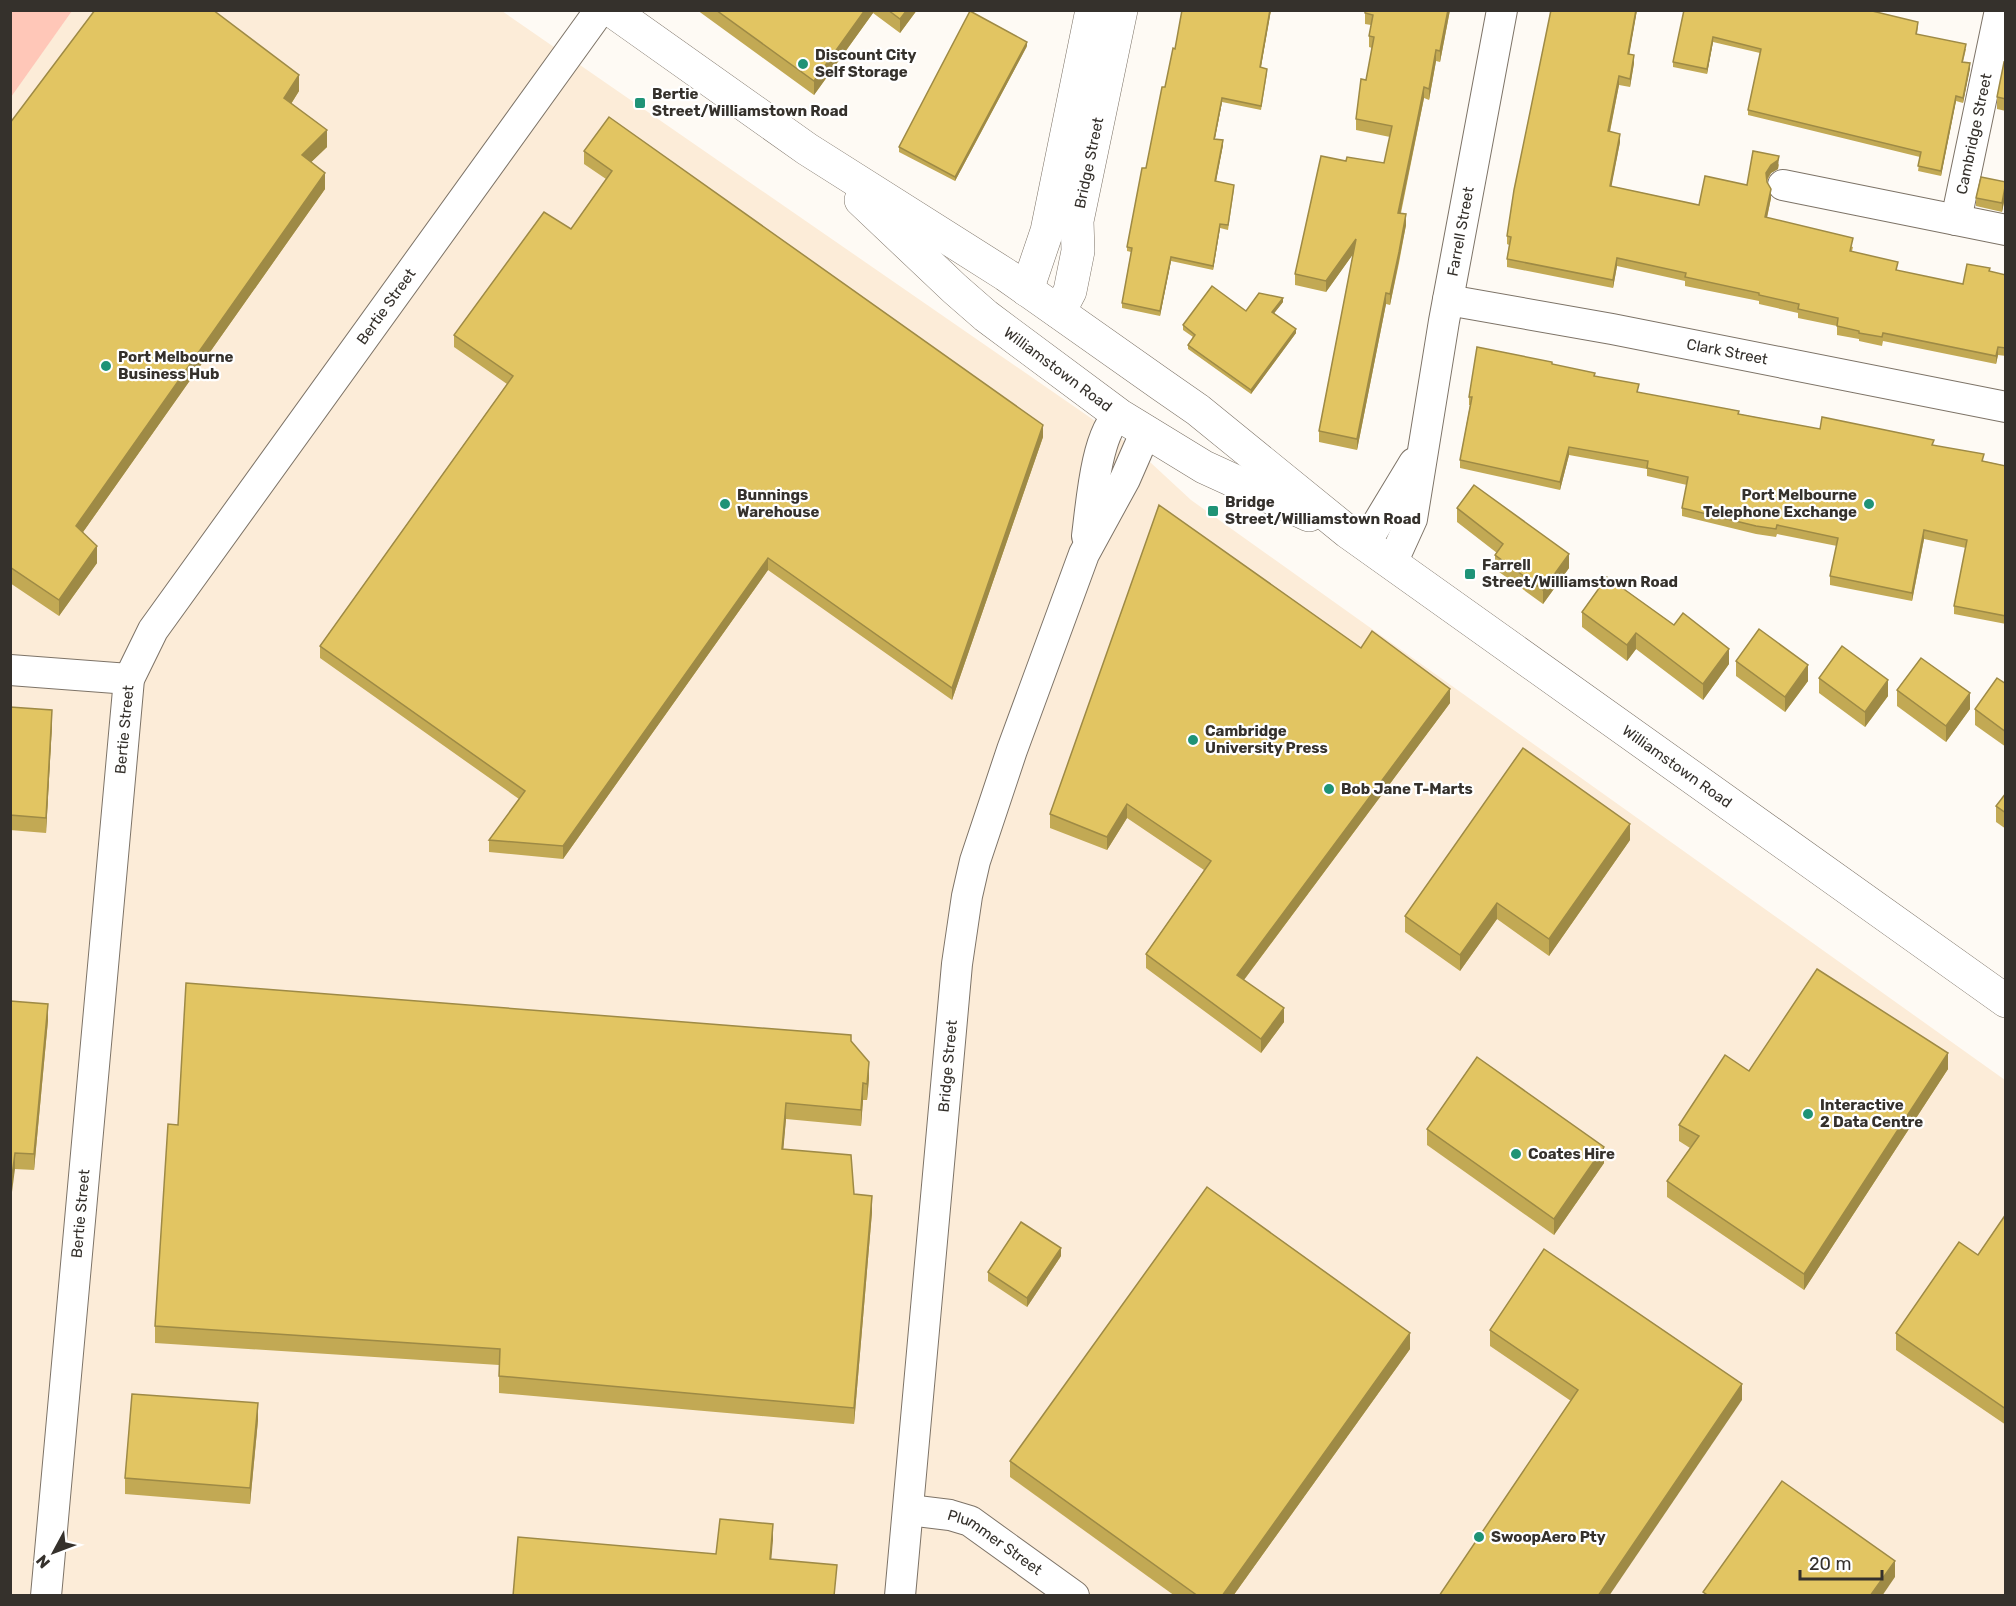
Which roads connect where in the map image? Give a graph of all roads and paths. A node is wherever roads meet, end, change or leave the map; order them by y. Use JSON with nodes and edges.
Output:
{"nodes":[{"id":1,"x":600,"y":10,"type":"edge"},
{"id":2,"x":611,"y":10,"type":"edge"},
{"id":3,"x":1092,"y":10,"type":"edge"},
{"id":4,"x":1121,"y":10,"type":"edge"},
{"id":5,"x":1502,"y":10,"type":"edge"},
{"id":6,"x":2000,"y":10,"type":"edge"},
{"id":7,"x":807,"y":149,"type":"junction"},
{"id":8,"x":1783,"y":186,"type":"dead end"},
{"id":9,"x":1956,"y":220,"type":"junction"},
{"id":10,"x":2006,"y":230,"type":"edge"},
{"id":11,"x":1027,"y":290,"type":"junction"},
{"id":12,"x":1448,"y":300,"type":"junction"},
{"id":13,"x":1059,"y":312,"type":"junction"},
{"id":14,"x":1017,"y":340,"type":"junction"},
{"id":15,"x":1163,"y":386,"type":"junction"},
{"id":16,"x":2006,"y":407,"type":"edge"},
{"id":17,"x":1132,"y":423,"type":"junction"},
{"id":18,"x":1422,"y":450,"type":"junction"},
{"id":19,"x":1357,"y":538,"type":"junction"},
{"id":20,"x":1392,"y":563,"type":"junction"},
{"id":21,"x":10,"y":670,"type":"edge"},
{"id":22,"x":129,"y":679,"type":"junction"},
{"id":23,"x":2006,"y":1001,"type":"edge"},
{"id":24,"x":909,"y":1510,"type":"junction"},
{"id":25,"x":46,"y":1596,"type":"edge"},
{"id":26,"x":900,"y":1596,"type":"edge"},
{"id":27,"x":1074,"y":1596,"type":"edge"}],
"edges":[{"from":1,"to":22,"type":"street","name":"Bertie Street"},
{"from":2,"to":7,"type":"main road","name":"Williamstown Road"},
{"from":3,"to":11,"type":"main road","name":"Bridge Street"},
{"from":4,"to":13,"type":"main road","name":"Bridge Street"},
{"from":5,"to":12,"type":"street","name":"Farrell Street"},
{"from":6,"to":9,"type":"street","name":"Cambridge Street"},
{"from":7,"to":11,"type":"main road","name":"Williamstown Road"},
{"from":7,"to":14,"type":"main road","name":"Williamstown Road"},
{"from":8,"to":9,"type":"street"},
{"from":9,"to":10,"type":"street"},
{"from":11,"to":13,"type":"main road","name":"Williamstown Road"},
{"from":11,"to":14,"type":"main road","name":"Bridge Street"},
{"from":12,"to":16,"type":"street","name":"Clark Street"},
{"from":12,"to":18,"type":"street","name":"Farrell Street"},
{"from":13,"to":14,"type":"main road"},
{"from":13,"to":15,"type":"main road","name":"Williamstown Road"},
{"from":14,"to":17,"type":"main road","name":"Williamstown Road"},
{"from":15,"to":17,"type":"main road"},
{"from":15,"to":19,"type":"main road","name":"Williamstown Road"},
{"from":17,"to":19,"type":"main road","name":"Williamstown Road"},
{"from":17,"to":24,"type":"street","name":"Bridge Street"},
{"from":18,"to":19,"type":"street","name":"Farrell Street"},
{"from":18,"to":20,"type":"street","name":"Farrell Street"},
{"from":19,"to":20,"type":"main road","name":"Williamstown Road"},
{"from":20,"to":23,"type":"main road","name":"Williamstown Road"},
{"from":21,"to":22,"type":"street"},
{"from":22,"to":25,"type":"street","name":"Bertie Street"},
{"from":24,"to":26,"type":"street","name":"Bridge Street"},
{"from":24,"to":27,"type":"street","name":"Plummer Street"}]}
